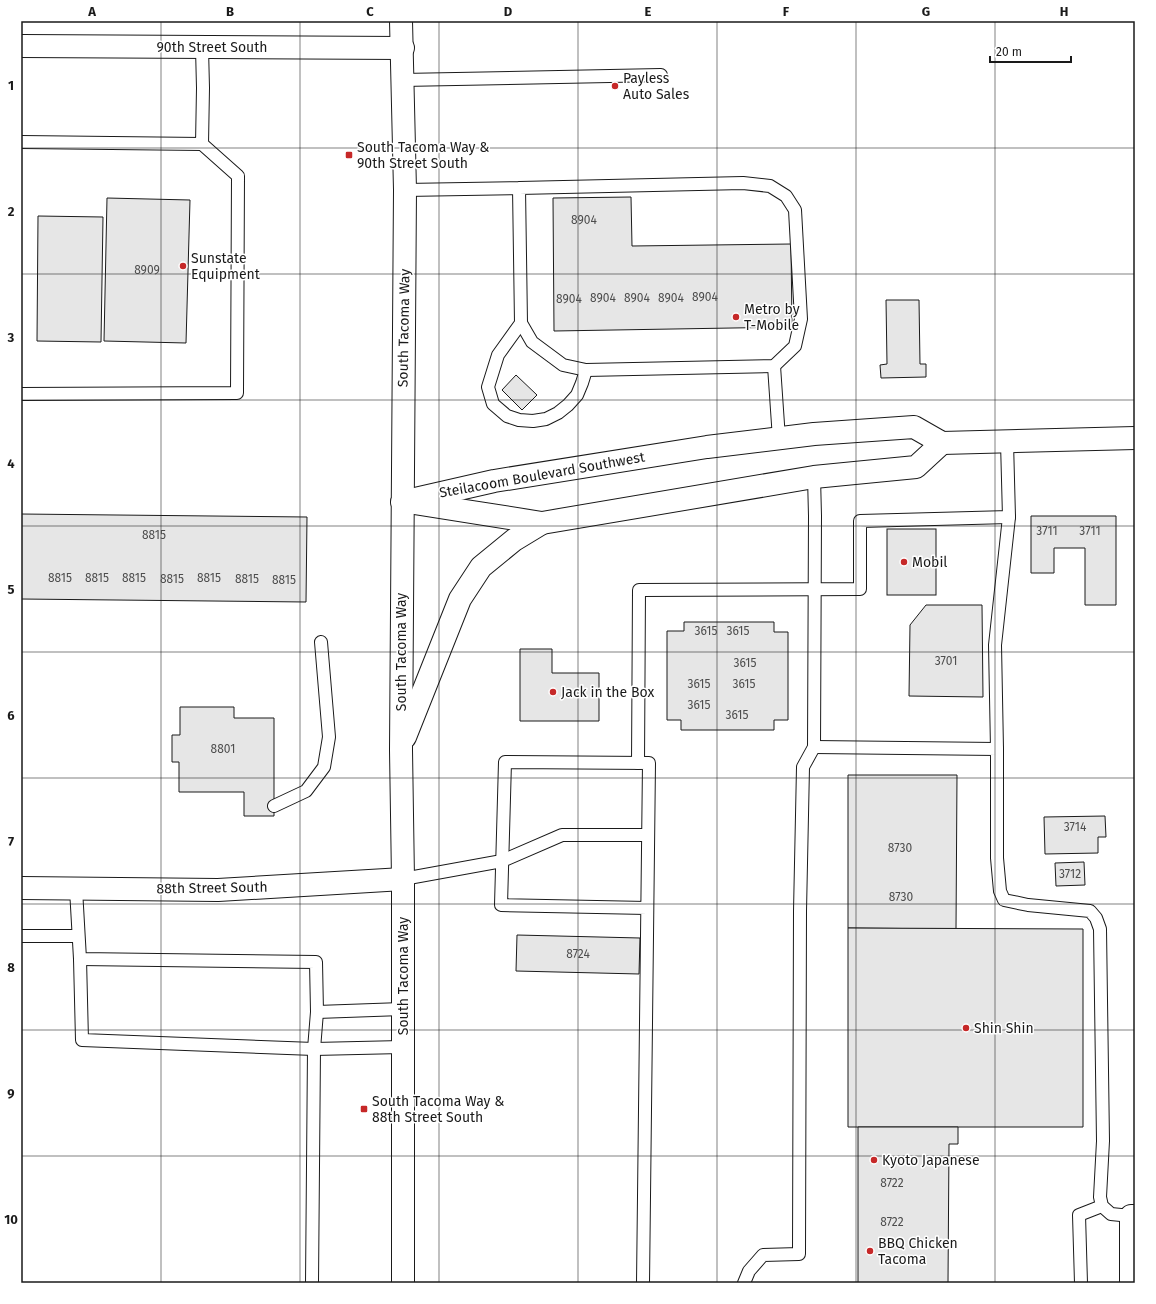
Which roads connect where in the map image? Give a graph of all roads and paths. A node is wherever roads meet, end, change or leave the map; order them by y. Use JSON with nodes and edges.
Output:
{"nodes":[{"id":1,"x":401,"y":21,"type":"edge"},
{"id":2,"x":21,"y":46,"type":"edge"},
{"id":3,"x":202,"y":48,"type":"junction"},
{"id":4,"x":403,"y":48,"type":"junction"},
{"id":5,"x":661,"y":75,"type":"dead end"},
{"id":6,"x":402,"y":80,"type":"junction"},
{"id":7,"x":21,"y":142,"type":"edge"},
{"id":8,"x":202,"y":144,"type":"junction"},
{"id":9,"x":519,"y":188,"type":"junction"},
{"id":10,"x":405,"y":190,"type":"junction"},
{"id":11,"x":521,"y":323,"type":"junction"},
{"id":12,"x":774,"y":366,"type":"junction"},
{"id":13,"x":586,"y":370,"type":"junction"},
{"id":14,"x":21,"y":394,"type":"edge"},
{"id":15,"x":1135,"y":438,"type":"edge"},
{"id":16,"x":779,"y":439,"type":"junction"},
{"id":17,"x":1007,"y":442,"type":"junction"},
{"id":18,"x":942,"y":443,"type":"junction"},
{"id":19,"x":814,"y":477,"type":"junction"},
{"id":20,"x":402,"y":502,"type":"junction"},
{"id":21,"x":1009,"y":517,"type":"junction"},
{"id":22,"x":542,"y":523,"type":"junction"},
{"id":23,"x":814,"y":590,"type":"junction"},
{"id":24,"x":321,"y":642,"type":"dead end"},
{"id":25,"x":814,"y":747,"type":"junction"},
{"id":26,"x":997,"y":749,"type":"junction"},
{"id":27,"x":401,"y":750,"type":"junction"},
{"id":28,"x":638,"y":763,"type":"junction"},
{"id":29,"x":274,"y":806,"type":"dead end"},
{"id":30,"x":648,"y":835,"type":"junction"},
{"id":31,"x":502,"y":861,"type":"junction"},
{"id":32,"x":403,"y":879,"type":"junction"},
{"id":33,"x":21,"y":888,"type":"edge"},
{"id":34,"x":76,"y":889,"type":"junction"},
{"id":35,"x":647,"y":908,"type":"junction"},
{"id":36,"x":21,"y":936,"type":"edge"},
{"id":37,"x":78,"y":936,"type":"junction"},
{"id":38,"x":80,"y":959,"type":"junction"},
{"id":39,"x":402,"y":1009,"type":"junction"},
{"id":40,"x":317,"y":1012,"type":"junction"},
{"id":41,"x":402,"y":1047,"type":"junction"},
{"id":42,"x":314,"y":1048,"type":"junction"},
{"id":43,"x":1102,"y":1206,"type":"junction"},
{"id":44,"x":1133,"y":1216,"type":"edge"},
{"id":45,"x":312,"y":1283,"type":"edge"},
{"id":46,"x":403,"y":1283,"type":"edge"},
{"id":47,"x":643,"y":1283,"type":"edge"},
{"id":48,"x":744,"y":1283,"type":"edge"},
{"id":49,"x":1081,"y":1283,"type":"edge"},
{"id":50,"x":1132,"y":1283,"type":"edge"}],
"edges":[{"from":1,"to":4,"type":"main road","name":"South Tacoma Way"},
{"from":2,"to":3,"type":"main road","name":"90th Street South"},
{"from":3,"to":4,"type":"main road","name":"90th Street South"},
{"from":3,"to":8,"type":"lane"},
{"from":4,"to":6,"type":"main road","name":"South Tacoma Way"},
{"from":5,"to":6,"type":"lane"},
{"from":6,"to":10,"type":"main road","name":"South Tacoma Way"},
{"from":7,"to":8,"type":"lane"},
{"from":8,"to":14,"type":"lane"},
{"from":9,"to":10,"type":"lane"},
{"from":9,"to":11,"type":"lane"},
{"from":9,"to":12,"type":"lane"},
{"from":10,"to":20,"type":"main road","name":"South Tacoma Way"},
{"from":11,"to":13,"type":"lane"},
{"from":11,"to":13,"type":"lane"},
{"from":12,"to":13,"type":"lane"},
{"from":12,"to":16,"type":"lane"},
{"from":15,"to":17,"type":"main road"},
{"from":16,"to":18,"type":"main road","name":"Steilacoom Boulevard Southwest"},
{"from":16,"to":20,"type":"main road","name":"Steilacoom Boulevard Southwest"},
{"from":17,"to":18,"type":"main road"},
{"from":17,"to":21,"type":"lane"},
{"from":18,"to":19,"type":"main road","name":"Steilacoom Boulevard Southwest"},
{"from":19,"to":22,"type":"main road","name":"Steilacoom Boulevard Southwest"},
{"from":19,"to":23,"type":"lane"},
{"from":20,"to":22,"type":"main road","name":"Steilacoom Boulevard Southwest"},
{"from":20,"to":27,"type":"main road","name":"South Tacoma Way"},
{"from":21,"to":23,"type":"lane"},
{"from":21,"to":26,"type":"lane"},
{"from":22,"to":27,"type":"main road"},
{"from":23,"to":25,"type":"lane"},
{"from":23,"to":28,"type":"lane"},
{"from":24,"to":29,"type":"lane"},
{"from":25,"to":26,"type":"lane"},
{"from":25,"to":48,"type":"lane"},
{"from":26,"to":43,"type":"lane"},
{"from":27,"to":32,"type":"main road","name":"South Tacoma Way"},
{"from":28,"to":30,"type":"lane"},
{"from":28,"to":31,"type":"lane"},
{"from":30,"to":31,"type":"lane"},
{"from":30,"to":35,"type":"lane"},
{"from":31,"to":32,"type":"lane"},
{"from":31,"to":35,"type":"lane"},
{"from":32,"to":34,"type":"main road","name":"88th Street South"},
{"from":32,"to":39,"type":"main road","name":"South Tacoma Way"},
{"from":33,"to":34,"type":"main road","name":"88th Street South"},
{"from":34,"to":37,"type":"lane"},
{"from":35,"to":47,"type":"lane"},
{"from":36,"to":37,"type":"lane"},
{"from":37,"to":38,"type":"lane"},
{"from":38,"to":40,"type":"lane"},
{"from":38,"to":42,"type":"lane"},
{"from":39,"to":40,"type":"lane"},
{"from":39,"to":41,"type":"main road","name":"South Tacoma Way"},
{"from":40,"to":42,"type":"lane"},
{"from":41,"to":42,"type":"lane"},
{"from":41,"to":46,"type":"main road","name":"South Tacoma Way"},
{"from":42,"to":45,"type":"lane"},
{"from":43,"to":44,"type":"lane"},
{"from":43,"to":49,"type":"lane"},
{"from":44,"to":50,"type":"main road"}]}
